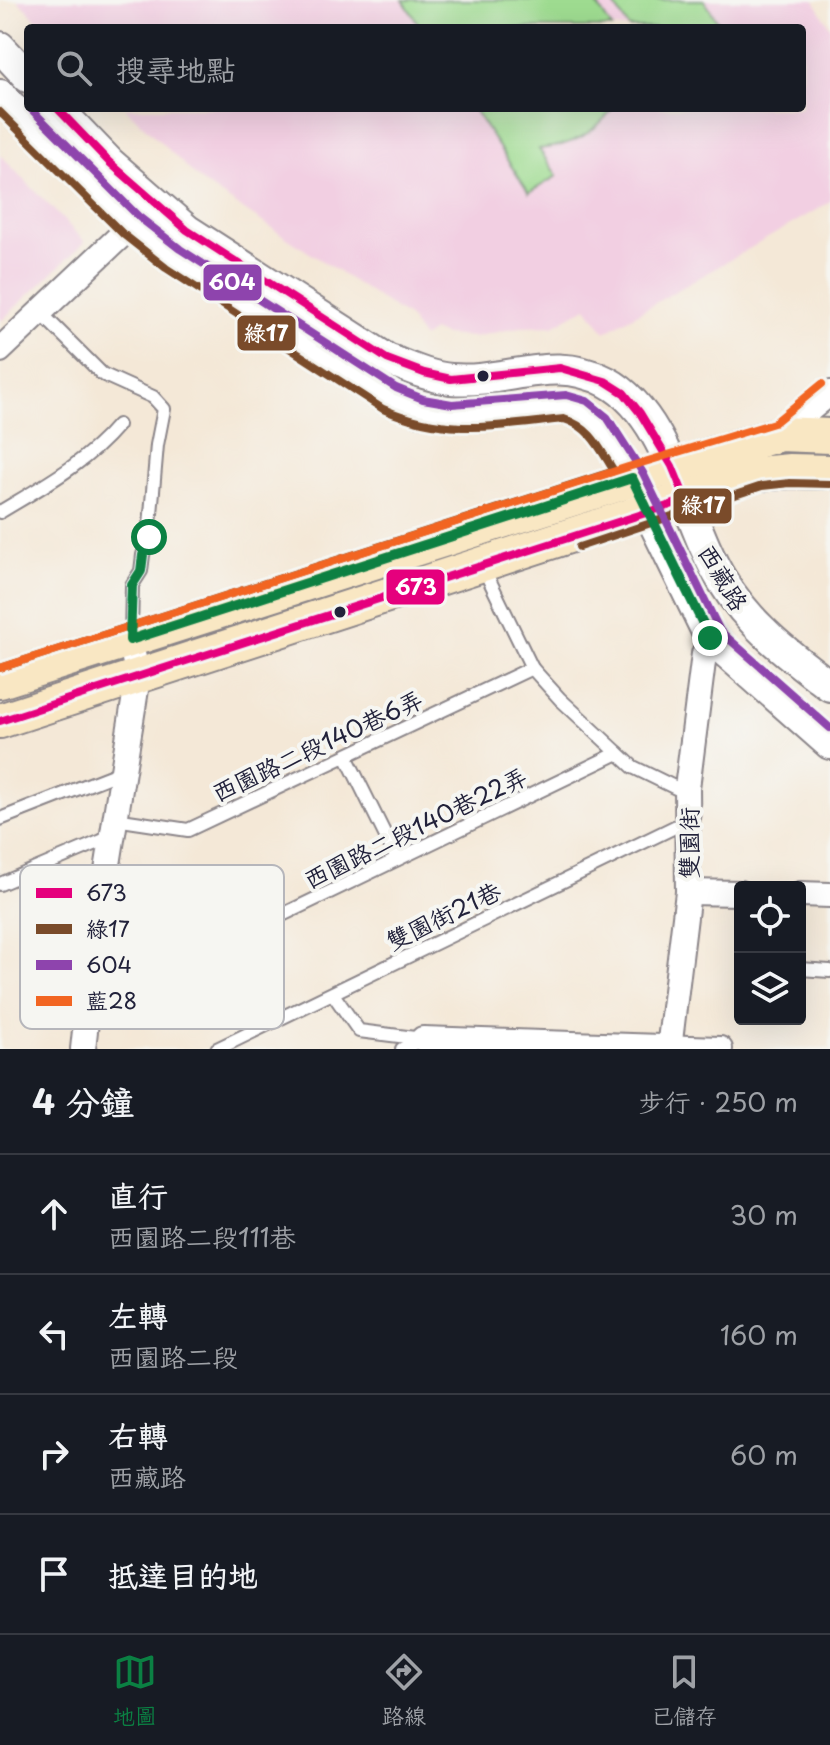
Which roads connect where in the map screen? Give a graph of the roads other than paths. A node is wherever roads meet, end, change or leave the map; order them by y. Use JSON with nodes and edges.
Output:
{"nodes":[{"id":1,"x":0,"y":47,"type":"edge"},
{"id":2,"x":24,"y":73,"type":"edge"},
{"id":3,"x":0,"y":95,"type":"edge"},
{"id":4,"x":61,"y":112,"type":"edge"},
{"id":5,"x":131,"y":226,"type":"junction"},
{"id":6,"x":40,"y":312,"type":"junction"},
{"id":7,"x":0,"y":350,"type":"edge"},
{"id":8,"x":830,"y":393,"type":"edge"},
{"id":9,"x":118,"y":425,"type":"dead end"},
{"id":10,"x":780,"y":434,"type":"junction"},
{"id":11,"x":830,"y":436,"type":"edge"},
{"id":12,"x":672,"y":466,"type":"junction"},
{"id":13,"x":830,"y":472,"type":"edge"},
{"id":14,"x":632,"y":478,"type":"junction"},
{"id":15,"x":686,"y":500,"type":"junction"},
{"id":16,"x":650,"y":511,"type":"junction"},
{"id":17,"x":0,"y":512,"type":"edge"},
{"id":18,"x":482,"y":565,"type":"junction"},
{"id":19,"x":710,"y":638,"type":"junction"},
{"id":20,"x":130,"y":640,"type":"junction"},
{"id":21,"x":532,"y":668,"type":"junction"},
{"id":22,"x":138,"y":677,"type":"junction"},
{"id":23,"x":0,"y":681,"type":"edge"},
{"id":24,"x":830,"y":686,"type":"edge"},
{"id":25,"x":0,"y":721,"type":"edge"},
{"id":26,"x":830,"y":744,"type":"edge"},
{"id":27,"x":618,"y":753,"type":"junction"},
{"id":28,"x":346,"y":756,"type":"junction"},
{"id":29,"x":123,"y":771,"type":"junction"},
{"id":30,"x":687,"y":788,"type":"junction"},
{"id":31,"x":0,"y":819,"type":"edge"},
{"id":32,"x":689,"y":820,"type":"junction"},
{"id":33,"x":114,"y":827,"type":"junction"},
{"id":34,"x":397,"y":859,"type":"junction"},
{"id":35,"x":38,"y":865,"type":"edge"},
{"id":36,"x":108,"y":865,"type":"edge"},
{"id":37,"x":20,"y":874,"type":"edge"},
{"id":38,"x":0,"y":884,"type":"edge"},
{"id":39,"x":688,"y":892,"type":"junction"},
{"id":40,"x":734,"y":893,"type":"edge"},
{"id":41,"x":806,"y":894,"type":"edge"},
{"id":42,"x":830,"y":895,"type":"edge"},
{"id":43,"x":284,"y":914,"type":"edge"},
{"id":44,"x":806,"y":969,"type":"edge"},
{"id":45,"x":830,"y":971,"type":"edge"},
{"id":46,"x":333,"y":994,"type":"junction"},
{"id":47,"x":284,"y":1017,"type":"edge"},
{"id":48,"x":85,"y":1029,"type":"edge"},
{"id":49,"x":259,"y":1029,"type":"edge"},
{"id":50,"x":412,"y":1044,"type":"edge"},
{"id":51,"x":670,"y":1048,"type":"edge"},
{"id":52,"x":83,"y":1049,"type":"edge"},
{"id":53,"x":217,"y":1049,"type":"edge"},
{"id":54,"x":720,"y":1049,"type":"edge"}],
"edges":[{"from":1,"to":2,"type":"street"},
{"from":3,"to":5,"type":"street","name":"西藏路"},
{"from":4,"to":12,"type":"street","name":"西藏路"},
{"from":5,"to":6,"type":"street"},
{"from":5,"to":14,"type":"street","name":"西藏路"},
{"from":6,"to":7,"type":"street"},
{"from":6,"to":20,"type":"lane"},
{"from":8,"to":10,"type":"street"},
{"from":9,"to":17,"type":"lane"},
{"from":10,"to":11,"type":"main road"},
{"from":10,"to":12,"type":"main road"},
{"from":12,"to":14,"type":"main road"},
{"from":12,"to":15,"type":"street","name":"西藏路"},
{"from":13,"to":15,"type":"main road"},
{"from":14,"to":16,"type":"street","name":"西藏路"},
{"from":14,"to":20,"type":"main road"},
{"from":15,"to":16,"type":"main road"},
{"from":15,"to":24,"type":"street","name":"西藏路"},
{"from":16,"to":18,"type":"main road"},
{"from":16,"to":19,"type":"street","name":"西藏路"},
{"from":18,"to":21,"type":"lane"},
{"from":18,"to":22,"type":"main road"},
{"from":19,"to":26,"type":"street","name":"西藏路"},
{"from":19,"to":30,"type":"street","name":"雙園街"},
{"from":20,"to":22,"type":"street"},
{"from":20,"to":23,"type":"main road"},
{"from":21,"to":27,"type":"lane"},
{"from":21,"to":28,"type":"lane","name":"西園路二段140巷6弄"},
{"from":22,"to":25,"type":"main road"},
{"from":22,"to":29,"type":"street"},
{"from":27,"to":30,"type":"lane"},
{"from":27,"to":34,"type":"lane","name":"西園路二段140巷22弄"},
{"from":28,"to":33,"type":"lane","name":"西園路二段140巷6弄"},
{"from":28,"to":34,"type":"lane"},
{"from":29,"to":31,"type":"lane"},
{"from":29,"to":33,"type":"street"},
{"from":30,"to":32,"type":"street","name":"雙園街"},
{"from":32,"to":39,"type":"street","name":"雙園街"},
{"from":32,"to":46,"type":"lane","name":"雙園街21巷"},
{"from":33,"to":35,"type":"lane"},
{"from":33,"to":36,"type":"street"},
{"from":34,"to":43,"type":"lane","name":"西園路二段140巷22弄"},
{"from":37,"to":38,"type":"lane"},
{"from":39,"to":40,"type":"street"},
{"from":39,"to":51,"type":"street","name":"雙園街"},
{"from":41,"to":42,"type":"street"},
{"from":44,"to":45,"type":"lane"},
{"from":46,"to":47,"type":"lane","name":"雙園街21巷"},
{"from":46,"to":50,"type":"lane"},
{"from":48,"to":52,"type":"street"},
{"from":49,"to":53,"type":"lane","name":"雙園街21巷"},
{"from":50,"to":51,"type":"street"},
{"from":51,"to":54,"type":"street"}]}
